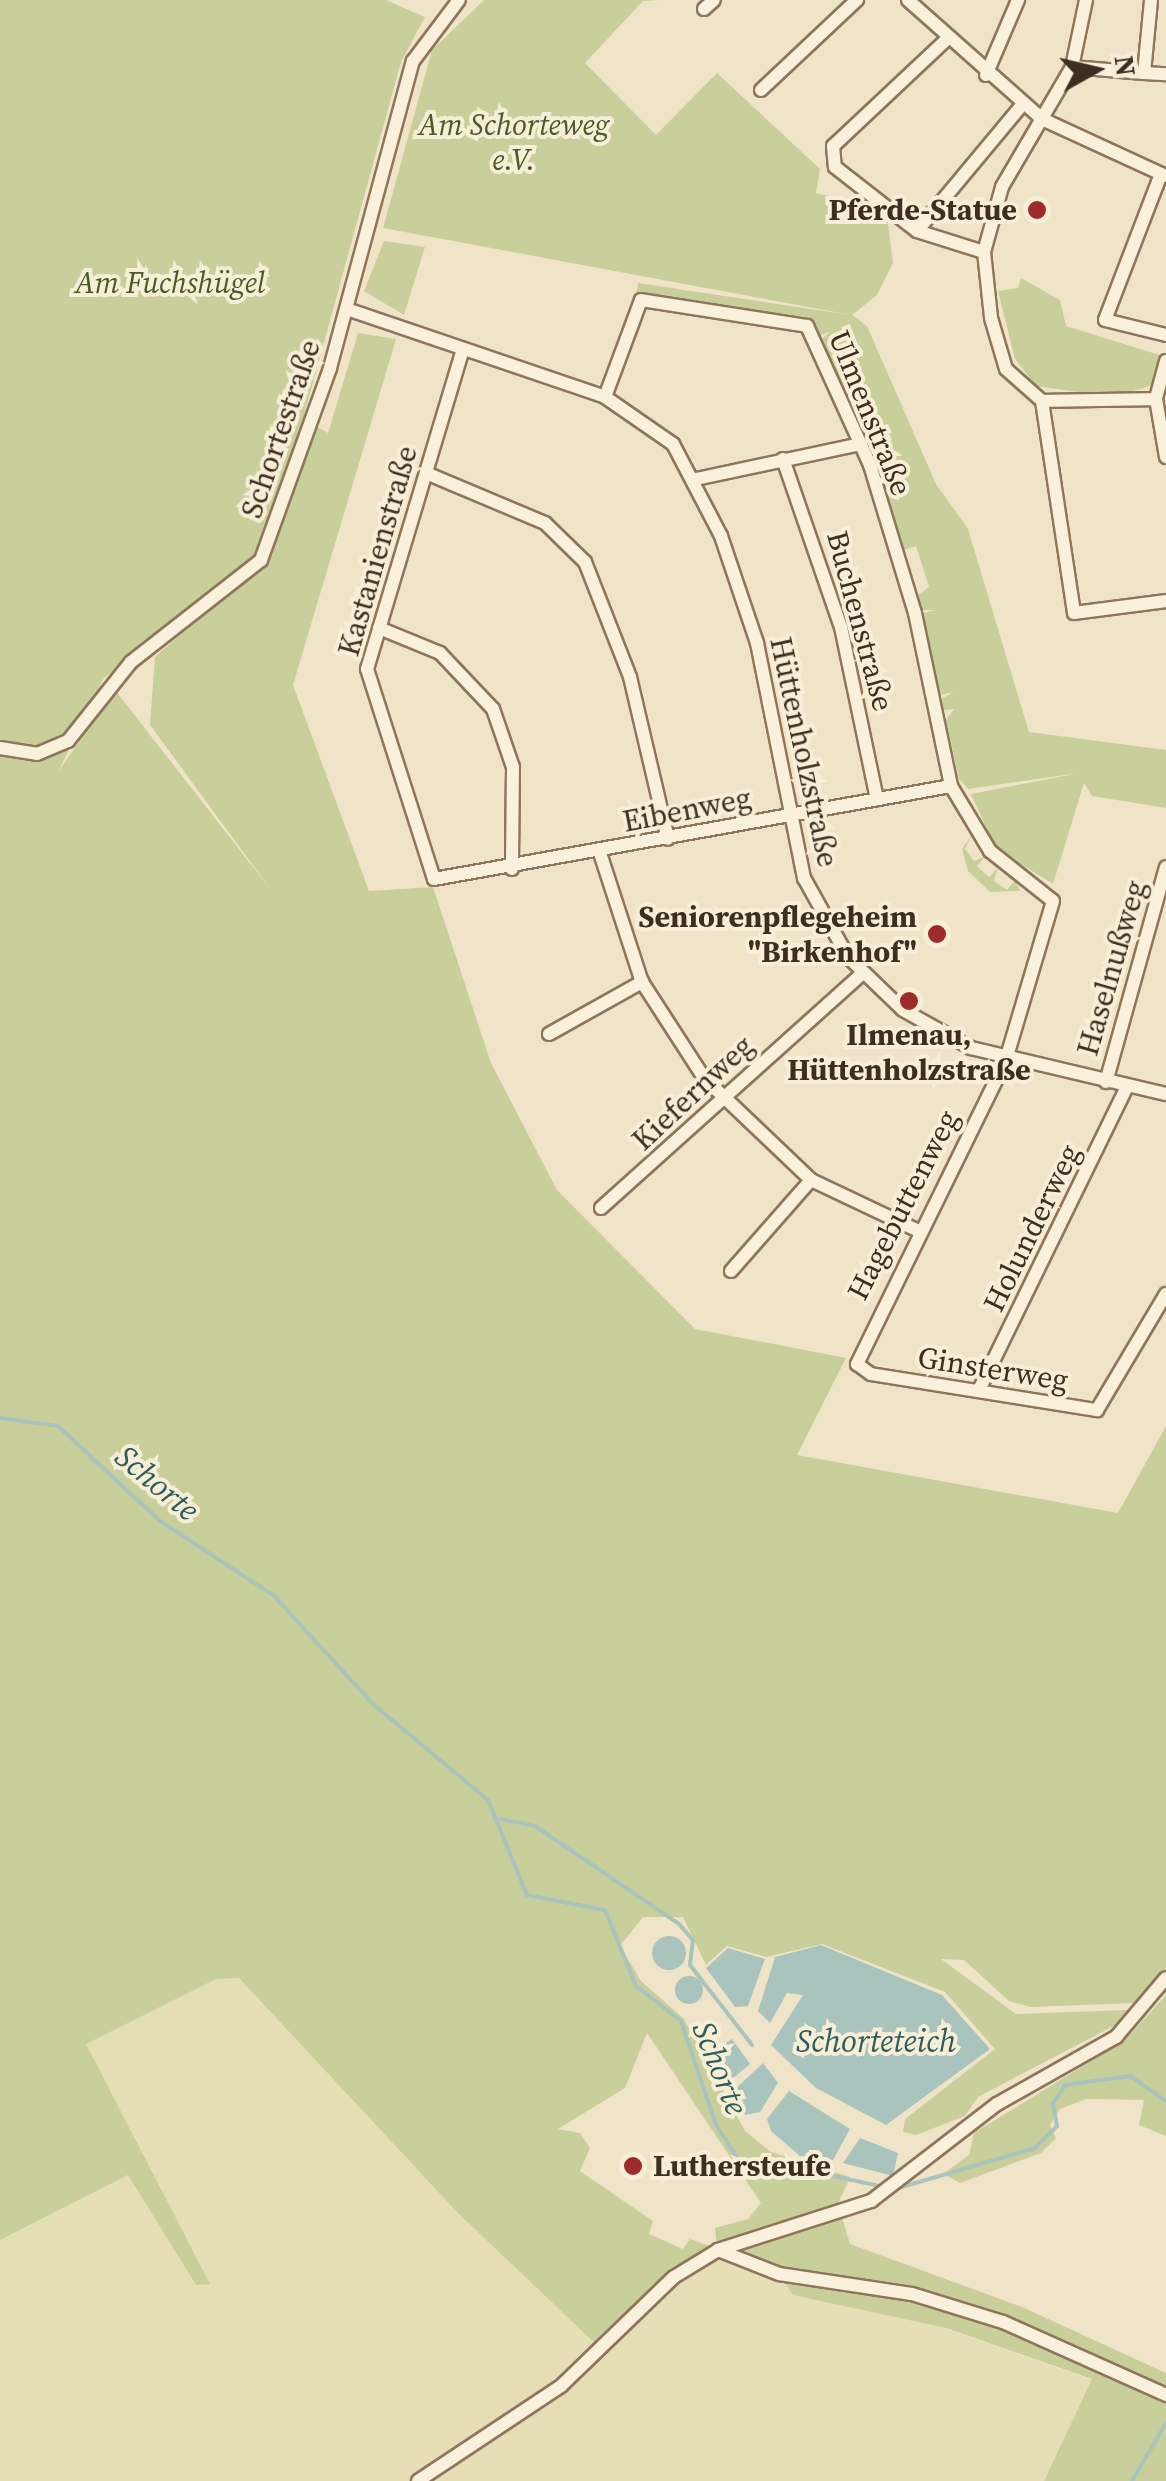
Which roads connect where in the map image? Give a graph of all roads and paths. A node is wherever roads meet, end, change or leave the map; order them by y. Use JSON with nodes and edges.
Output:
{"nodes":[{"id":1,"x":458,"y":0,"type":"edge"},
{"id":2,"x":857,"y":0,"type":"edge"},
{"id":3,"x":908,"y":0,"type":"edge"},
{"id":4,"x":1018,"y":0,"type":"edge"},
{"id":5,"x":1086,"y":0,"type":"edge"},
{"id":6,"x":1151,"y":0,"type":"edge"},
{"id":7,"x":946,"y":40,"type":"junction"},
{"id":8,"x":1072,"y":67,"type":"junction"},
{"id":9,"x":1144,"y":74,"type":"junction"},
{"id":10,"x":1166,"y":74,"type":"edge"},
{"id":11,"x":986,"y":75,"type":"junction"},
{"id":12,"x":760,"y":90,"type":"dead end"},
{"id":13,"x":1023,"y":104,"type":"junction"},
{"id":14,"x":1042,"y":119,"type":"junction"},
{"id":15,"x":1163,"y":175,"type":"edge"},
{"id":16,"x":917,"y":230,"type":"junction"},
{"id":17,"x":984,"y":252,"type":"junction"},
{"id":18,"x":348,"y":310,"type":"junction"},
{"id":19,"x":1166,"y":336,"type":"edge"},
{"id":20,"x":463,"y":349,"type":"junction"},
{"id":21,"x":1166,"y":361,"type":"edge"},
{"id":22,"x":604,"y":397,"type":"junction"},
{"id":23,"x":1156,"y":399,"type":"junction"},
{"id":24,"x":1042,"y":401,"type":"junction"},
{"id":25,"x":861,"y":444,"type":"junction"},
{"id":26,"x":1166,"y":457,"type":"edge"},
{"id":27,"x":783,"y":459,"type":"junction"},
{"id":28,"x":426,"y":473,"type":"junction"},
{"id":29,"x":696,"y":478,"type":"junction"},
{"id":30,"x":1166,"y":601,"type":"edge"},
{"id":31,"x":380,"y":628,"type":"junction"},
{"id":32,"x":0,"y":748,"type":"edge"},
{"id":33,"x":951,"y":786,"type":"junction"},
{"id":34,"x":876,"y":799,"type":"junction"},
{"id":35,"x":790,"y":815,"type":"junction"},
{"id":36,"x":668,"y":839,"type":"junction"},
{"id":37,"x":600,"y":853,"type":"junction"},
{"id":38,"x":1166,"y":867,"type":"edge"},
{"id":39,"x":512,"y":869,"type":"junction"},
{"id":40,"x":434,"y":878,"type":"joint"},
{"id":41,"x":862,"y":974,"type":"junction"},
{"id":42,"x":642,"y":982,"type":"junction"},
{"id":43,"x":549,"y":1034,"type":"dead end"},
{"id":44,"x":1006,"y":1060,"type":"junction"},
{"id":45,"x":1106,"y":1082,"type":"junction"},
{"id":46,"x":1127,"y":1086,"type":"junction"},
{"id":47,"x":1166,"y":1094,"type":"edge"},
{"id":48,"x":722,"y":1098,"type":"junction"},
{"id":49,"x":811,"y":1180,"type":"junction"},
{"id":50,"x":602,"y":1208,"type":"dead end"},
{"id":51,"x":917,"y":1230,"type":"junction"},
{"id":52,"x":732,"y":1271,"type":"dead end"},
{"id":53,"x":1166,"y":1294,"type":"edge"},
{"id":54,"x":864,"y":1372,"type":"joint"},
{"id":55,"x":979,"y":1390,"type":"junction"},
{"id":56,"x":1166,"y":1978,"type":"edge"},
{"id":57,"x":718,"y":2250,"type":"junction"},
{"id":58,"x":1166,"y":2395,"type":"edge"},
{"id":59,"x":418,"y":2481,"type":"edge"}],
"edges":[{"from":1,"to":18,"type":"street","name":"Schortestraße"},
{"from":2,"to":12,"type":"street"},
{"from":3,"to":7,"type":"street"},
{"from":4,"to":11,"type":"street"},
{"from":5,"to":8,"type":"street"},
{"from":6,"to":9,"type":"street"},
{"from":7,"to":11,"type":"street"},
{"from":7,"to":16,"type":"street"},
{"from":8,"to":9,"type":"street"},
{"from":8,"to":14,"type":"street"},
{"from":9,"to":10,"type":"street"},
{"from":11,"to":13,"type":"street"},
{"from":13,"to":14,"type":"street"},
{"from":13,"to":16,"type":"street"},
{"from":14,"to":15,"type":"street"},
{"from":14,"to":17,"type":"street"},
{"from":15,"to":19,"type":"street"},
{"from":16,"to":17,"type":"street"},
{"from":17,"to":24,"type":"street"},
{"from":18,"to":20,"type":"street","name":"Hüttenholzstraße"},
{"from":18,"to":32,"type":"street","name":"Schortestraße"},
{"from":20,"to":22,"type":"street","name":"Hüttenholzstraße"},
{"from":20,"to":28,"type":"street","name":"Kastanienstraße"},
{"from":21,"to":23,"type":"street"},
{"from":22,"to":25,"type":"street","name":"Ulmenstraße"},
{"from":22,"to":29,"type":"street","name":"Hüttenholzstraße"},
{"from":23,"to":24,"type":"street"},
{"from":23,"to":26,"type":"street"},
{"from":24,"to":30,"type":"street"},
{"from":25,"to":27,"type":"street"},
{"from":25,"to":33,"type":"street","name":"Ulmenstraße"},
{"from":27,"to":29,"type":"street"},
{"from":27,"to":34,"type":"street","name":"Buchenstraße"},
{"from":28,"to":31,"type":"street","name":"Kastanienstraße"},
{"from":28,"to":36,"type":"street"},
{"from":29,"to":35,"type":"street","name":"Hüttenholzstraße"},
{"from":31,"to":39,"type":"street"},
{"from":31,"to":40,"type":"street","name":"Kastanienstraße"},
{"from":33,"to":34,"type":"street","name":"Eibenweg"},
{"from":33,"to":44,"type":"street","name":"Ulmenstraße"},
{"from":34,"to":35,"type":"street","name":"Eibenweg"},
{"from":35,"to":36,"type":"street","name":"Eibenweg"},
{"from":35,"to":41,"type":"street","name":"Hüttenholzstraße"},
{"from":36,"to":37,"type":"street","name":"Eibenweg"},
{"from":37,"to":39,"type":"street","name":"Eibenweg"},
{"from":37,"to":42,"type":"street"},
{"from":38,"to":45,"type":"street","name":"Haselnußweg"},
{"from":39,"to":40,"type":"street","name":"Eibenweg"},
{"from":41,"to":44,"type":"street","name":"Hüttenholzstraße"},
{"from":41,"to":48,"type":"street","name":"Kiefernweg"},
{"from":42,"to":43,"type":"street"},
{"from":42,"to":48,"type":"street"},
{"from":44,"to":45,"type":"street","name":"Hüttenholzstraße"},
{"from":44,"to":51,"type":"street","name":"Hagebuttenweg"},
{"from":45,"to":46,"type":"street","name":"Hüttenholzstraße"},
{"from":46,"to":47,"type":"street","name":"Hüttenholzstraße"},
{"from":46,"to":55,"type":"street","name":"Holunderweg"},
{"from":48,"to":49,"type":"street"},
{"from":48,"to":50,"type":"street","name":"Kiefernweg"},
{"from":49,"to":51,"type":"street"},
{"from":49,"to":52,"type":"street"},
{"from":51,"to":54,"type":"street","name":"Hagebuttenweg"},
{"from":53,"to":55,"type":"street","name":"Ginsterweg"},
{"from":54,"to":55,"type":"street","name":"Ginsterweg"},
{"from":56,"to":57,"type":"street"},
{"from":57,"to":58,"type":"street"},
{"from":57,"to":59,"type":"street"}]}
